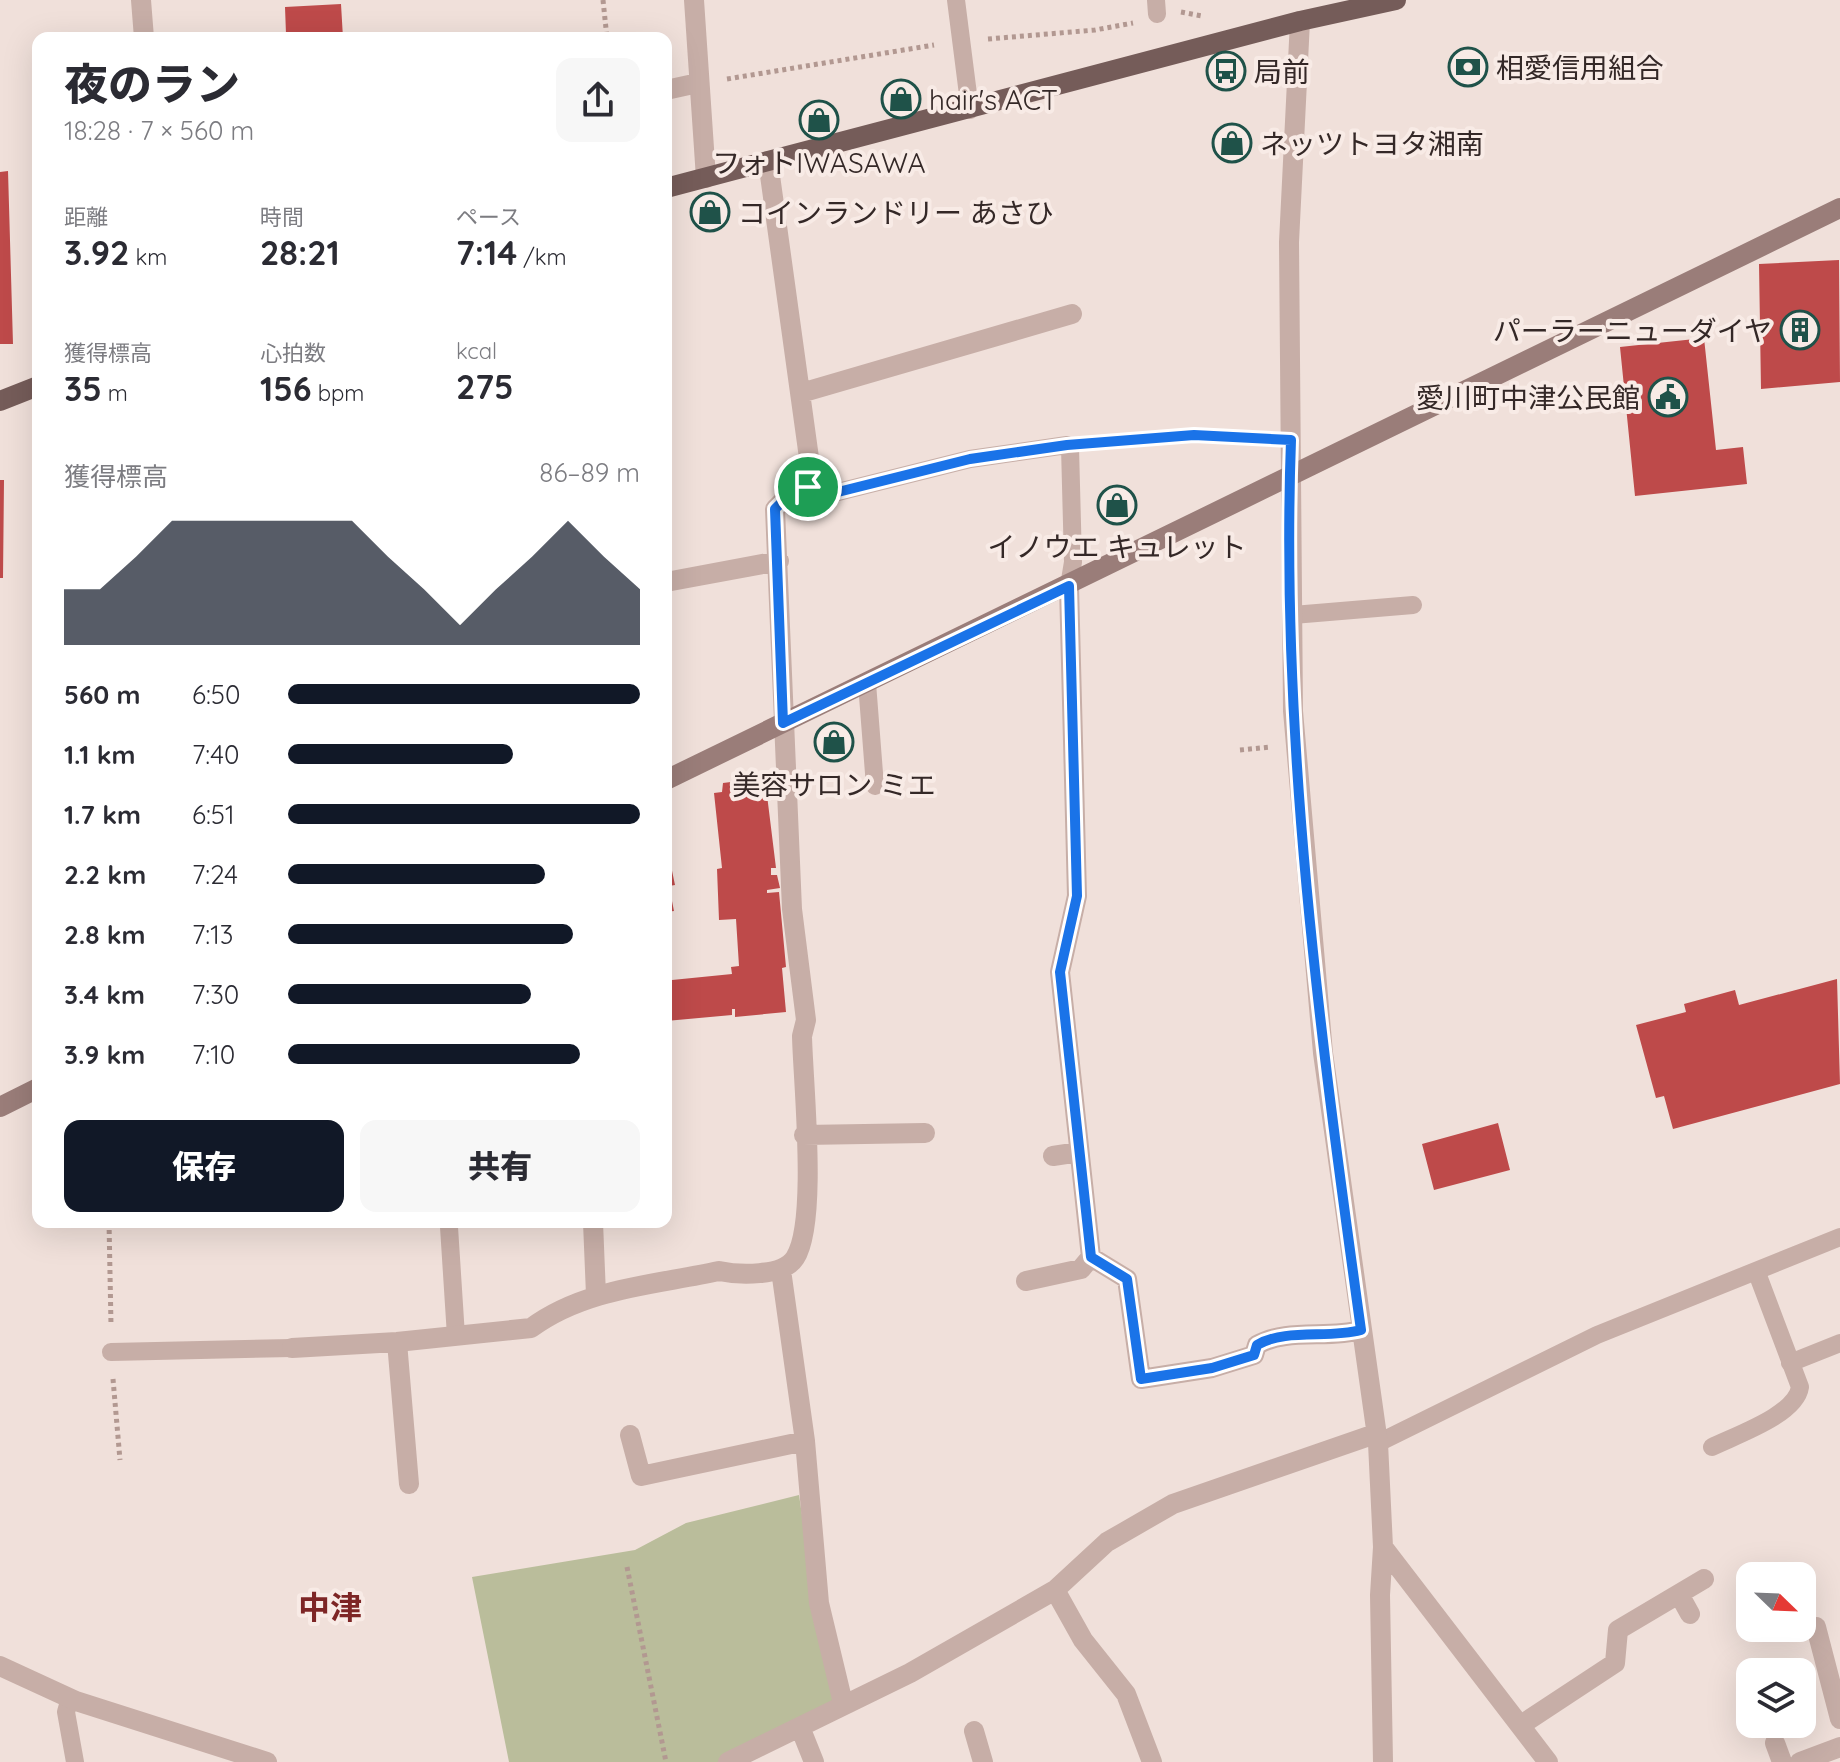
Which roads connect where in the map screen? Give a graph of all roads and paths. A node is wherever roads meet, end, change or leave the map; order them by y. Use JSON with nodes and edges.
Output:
{"nodes":[{"id":1,"x":141,"y":0,"type":"edge"},
{"id":2,"x":603,"y":0,"type":"edge"},
{"id":3,"x":694,"y":0,"type":"edge"},
{"id":4,"x":956,"y":0,"type":"edge"},
{"id":5,"x":1396,"y":0,"type":"edge"},
{"id":6,"x":1370,"y":3,"type":"edge"},
{"id":7,"x":1156,"y":7,"type":"edge"},
{"id":8,"x":1204,"y":17,"type":"dead end"},
{"id":9,"x":1300,"y":21,"type":"junction"},
{"id":10,"x":144,"y":32,"type":"edge"},
{"id":11,"x":606,"y":32,"type":"edge"},
{"id":12,"x":960,"y":41,"type":"junction"},
{"id":13,"x":698,"y":83,"type":"junction"},
{"id":14,"x":672,"y":89,"type":"edge"},
{"id":15,"x":970,"y":110,"type":"junction"},
{"id":16,"x":768,"y":161,"type":"junction"},
{"id":17,"x":706,"y":178,"type":"junction"},
{"id":18,"x":672,"y":186,"type":"edge"},
{"id":19,"x":1840,"y":208,"type":"edge"},
{"id":20,"x":1072,"y":314,"type":"dead end"},
{"id":21,"x":32,"y":388,"type":"edge"},
{"id":22,"x":801,"y":393,"type":"junction"},
{"id":23,"x":0,"y":401,"type":"edge"},
{"id":24,"x":1291,"y":440,"type":"junction"},
{"id":25,"x":1070,"y":447,"type":"junction"},
{"id":26,"x":1290,"y":473,"type":"junction"},
{"id":27,"x":808,"y":487,"type":"junction"},
{"id":28,"x":779,"y":561,"type":"junction"},
{"id":29,"x":672,"y":581,"type":"edge"},
{"id":30,"x":1069,"y":586,"type":"junction"},
{"id":31,"x":1413,"y":605,"type":"dead end"},
{"id":32,"x":1293,"y":615,"type":"junction"},
{"id":33,"x":867,"y":683,"type":"junction"},
{"id":34,"x":783,"y":723,"type":"junction"},
{"id":35,"x":672,"y":777,"type":"edge"},
{"id":36,"x":875,"y":786,"type":"dead end"},
{"id":37,"x":32,"y":1091,"type":"edge"},
{"id":38,"x":0,"y":1107,"type":"edge"},
{"id":39,"x":925,"y":1133,"type":"dead end"},
{"id":40,"x":804,"y":1135,"type":"junction"},
{"id":41,"x":1079,"y":1152,"type":"junction"},
{"id":42,"x":1053,"y":1156,"type":"dead end"},
{"id":43,"x":449,"y":1228,"type":"edge"},
{"id":44,"x":593,"y":1228,"type":"edge"},
{"id":45,"x":1840,"y":1237,"type":"edge"},
{"id":46,"x":1091,"y":1257,"type":"junction"},
{"id":47,"x":781,"y":1270,"type":"junction"},
{"id":48,"x":1757,"y":1273,"type":"junction"},
{"id":49,"x":1026,"y":1281,"type":"dead end"},
{"id":50,"x":596,"y":1295,"type":"junction"},
{"id":51,"x":1361,"y":1330,"type":"junction"},
{"id":52,"x":456,"y":1336,"type":"junction"},
{"id":53,"x":397,"y":1342,"type":"junction"},
{"id":54,"x":1840,"y":1343,"type":"edge"},
{"id":55,"x":292,"y":1348,"type":"joint"},
{"id":56,"x":111,"y":1352,"type":"dead end"},
{"id":57,"x":1790,"y":1363,"type":"junction"},
{"id":58,"x":630,"y":1435,"type":"dead end"},
{"id":59,"x":1376,"y":1439,"type":"junction"},
{"id":60,"x":805,"y":1441,"type":"junction"},
{"id":61,"x":1712,"y":1447,"type":"dead end"},
{"id":62,"x":409,"y":1484,"type":"dead end"},
{"id":63,"x":1383,"y":1547,"type":"junction"},
{"id":64,"x":627,"y":1567,"type":"dead end"},
{"id":65,"x":1704,"y":1579,"type":"dead end"},
{"id":66,"x":1055,"y":1590,"type":"junction"},
{"id":67,"x":1679,"y":1594,"type":"junction"},
{"id":68,"x":1690,"y":1614,"type":"dead end"},
{"id":69,"x":1816,"y":1627,"type":"dead end"},
{"id":70,"x":0,"y":1666,"type":"edge"},
{"id":71,"x":70,"y":1698,"type":"junction"},
{"id":72,"x":843,"y":1703,"type":"junction"},
{"id":73,"x":1840,"y":1719,"type":"edge"},
{"id":74,"x":1521,"y":1725,"type":"junction"},
{"id":75,"x":800,"y":1727,"type":"junction"},
{"id":76,"x":974,"y":1731,"type":"dead end"},
{"id":77,"x":1840,"y":1747,"type":"edge"},
{"id":78,"x":75,"y":1762,"type":"edge"},
{"id":79,"x":267,"y":1762,"type":"edge"},
{"id":80,"x":666,"y":1762,"type":"edge"},
{"id":81,"x":728,"y":1762,"type":"edge"},
{"id":82,"x":814,"y":1762,"type":"edge"},
{"id":83,"x":983,"y":1762,"type":"edge"},
{"id":84,"x":1152,"y":1762,"type":"edge"},
{"id":85,"x":1383,"y":1762,"type":"edge"},
{"id":86,"x":1548,"y":1762,"type":"edge"},
{"id":87,"x":1800,"y":1762,"type":"edge"}],
"edges":[{"from":1,"to":10,"type":"street"},
{"from":2,"to":11,"type":"path"},
{"from":3,"to":13,"type":"street"},
{"from":4,"to":12,"type":"lane"},
{"from":5,"to":6,"type":"main road"},
{"from":6,"to":9,"type":"main road"},
{"from":7,"to":8,"type":"path"},
{"from":7,"to":12,"type":"path"},
{"from":9,"to":15,"type":"main road"},
{"from":9,"to":24,"type":"street"},
{"from":12,"to":13,"type":"path"},
{"from":12,"to":15,"type":"lane"},
{"from":13,"to":14,"type":"street"},
{"from":13,"to":17,"type":"street"},
{"from":15,"to":16,"type":"main road"},
{"from":16,"to":17,"type":"main road"},
{"from":16,"to":22,"type":"street"},
{"from":17,"to":18,"type":"main road"},
{"from":19,"to":26,"type":"street"},
{"from":20,"to":22,"type":"street"},
{"from":21,"to":23,"type":"main road"},
{"from":22,"to":27,"type":"street"},
{"from":24,"to":25,"type":"path"},
{"from":24,"to":26,"type":"street"},
{"from":25,"to":27,"type":"lane"},
{"from":25,"to":30,"type":"lane"},
{"from":26,"to":30,"type":"street"},
{"from":26,"to":32,"type":"street"},
{"from":27,"to":28,"type":"street"},
{"from":28,"to":29,"type":"street"},
{"from":28,"to":34,"type":"street"},
{"from":30,"to":33,"type":"street"},
{"from":30,"to":41,"type":"street"},
{"from":31,"to":32,"type":"lane"},
{"from":32,"to":51,"type":"street"},
{"from":33,"to":34,"type":"street"},
{"from":33,"to":36,"type":"lane"},
{"from":34,"to":35,"type":"street"},
{"from":34,"to":40,"type":"street"},
{"from":37,"to":38,"type":"street"},
{"from":39,"to":40,"type":"street"},
{"from":40,"to":47,"type":"street"},
{"from":41,"to":42,"type":"street"},
{"from":41,"to":46,"type":"street"},
{"from":43,"to":52,"type":"lane"},
{"from":44,"to":50,"type":"street"},
{"from":45,"to":48,"type":"lane"},
{"from":46,"to":49,"type":"street"},
{"from":46,"to":51,"type":"street"},
{"from":47,"to":50,"type":"street"},
{"from":47,"to":60,"type":"street"},
{"from":48,"to":57,"type":"lane"},
{"from":48,"to":59,"type":"lane"},
{"from":50,"to":52,"type":"street"},
{"from":51,"to":59,"type":"street"},
{"from":52,"to":53,"type":"street"},
{"from":53,"to":55,"type":"street"},
{"from":53,"to":62,"type":"street"},
{"from":54,"to":57,"type":"lane"},
{"from":55,"to":56,"type":"lane"},
{"from":57,"to":61,"type":"lane"},
{"from":58,"to":60,"type":"street"},
{"from":59,"to":63,"type":"street"},
{"from":59,"to":66,"type":"street"},
{"from":60,"to":72,"type":"street"},
{"from":63,"to":74,"type":"street"},
{"from":63,"to":85,"type":"street"},
{"from":64,"to":80,"type":"path"},
{"from":65,"to":67,"type":"street"},
{"from":66,"to":72,"type":"street"},
{"from":66,"to":84,"type":"street"},
{"from":67,"to":68,"type":"street"},
{"from":67,"to":74,"type":"street"},
{"from":69,"to":73,"type":"street"},
{"from":70,"to":71,"type":"street"},
{"from":71,"to":78,"type":"lane"},
{"from":71,"to":79,"type":"street"},
{"from":72,"to":75,"type":"street"},
{"from":74,"to":86,"type":"street"},
{"from":75,"to":81,"type":"street"},
{"from":75,"to":82,"type":"street"},
{"from":76,"to":83,"type":"street"},
{"from":77,"to":87,"type":"street"}]}
